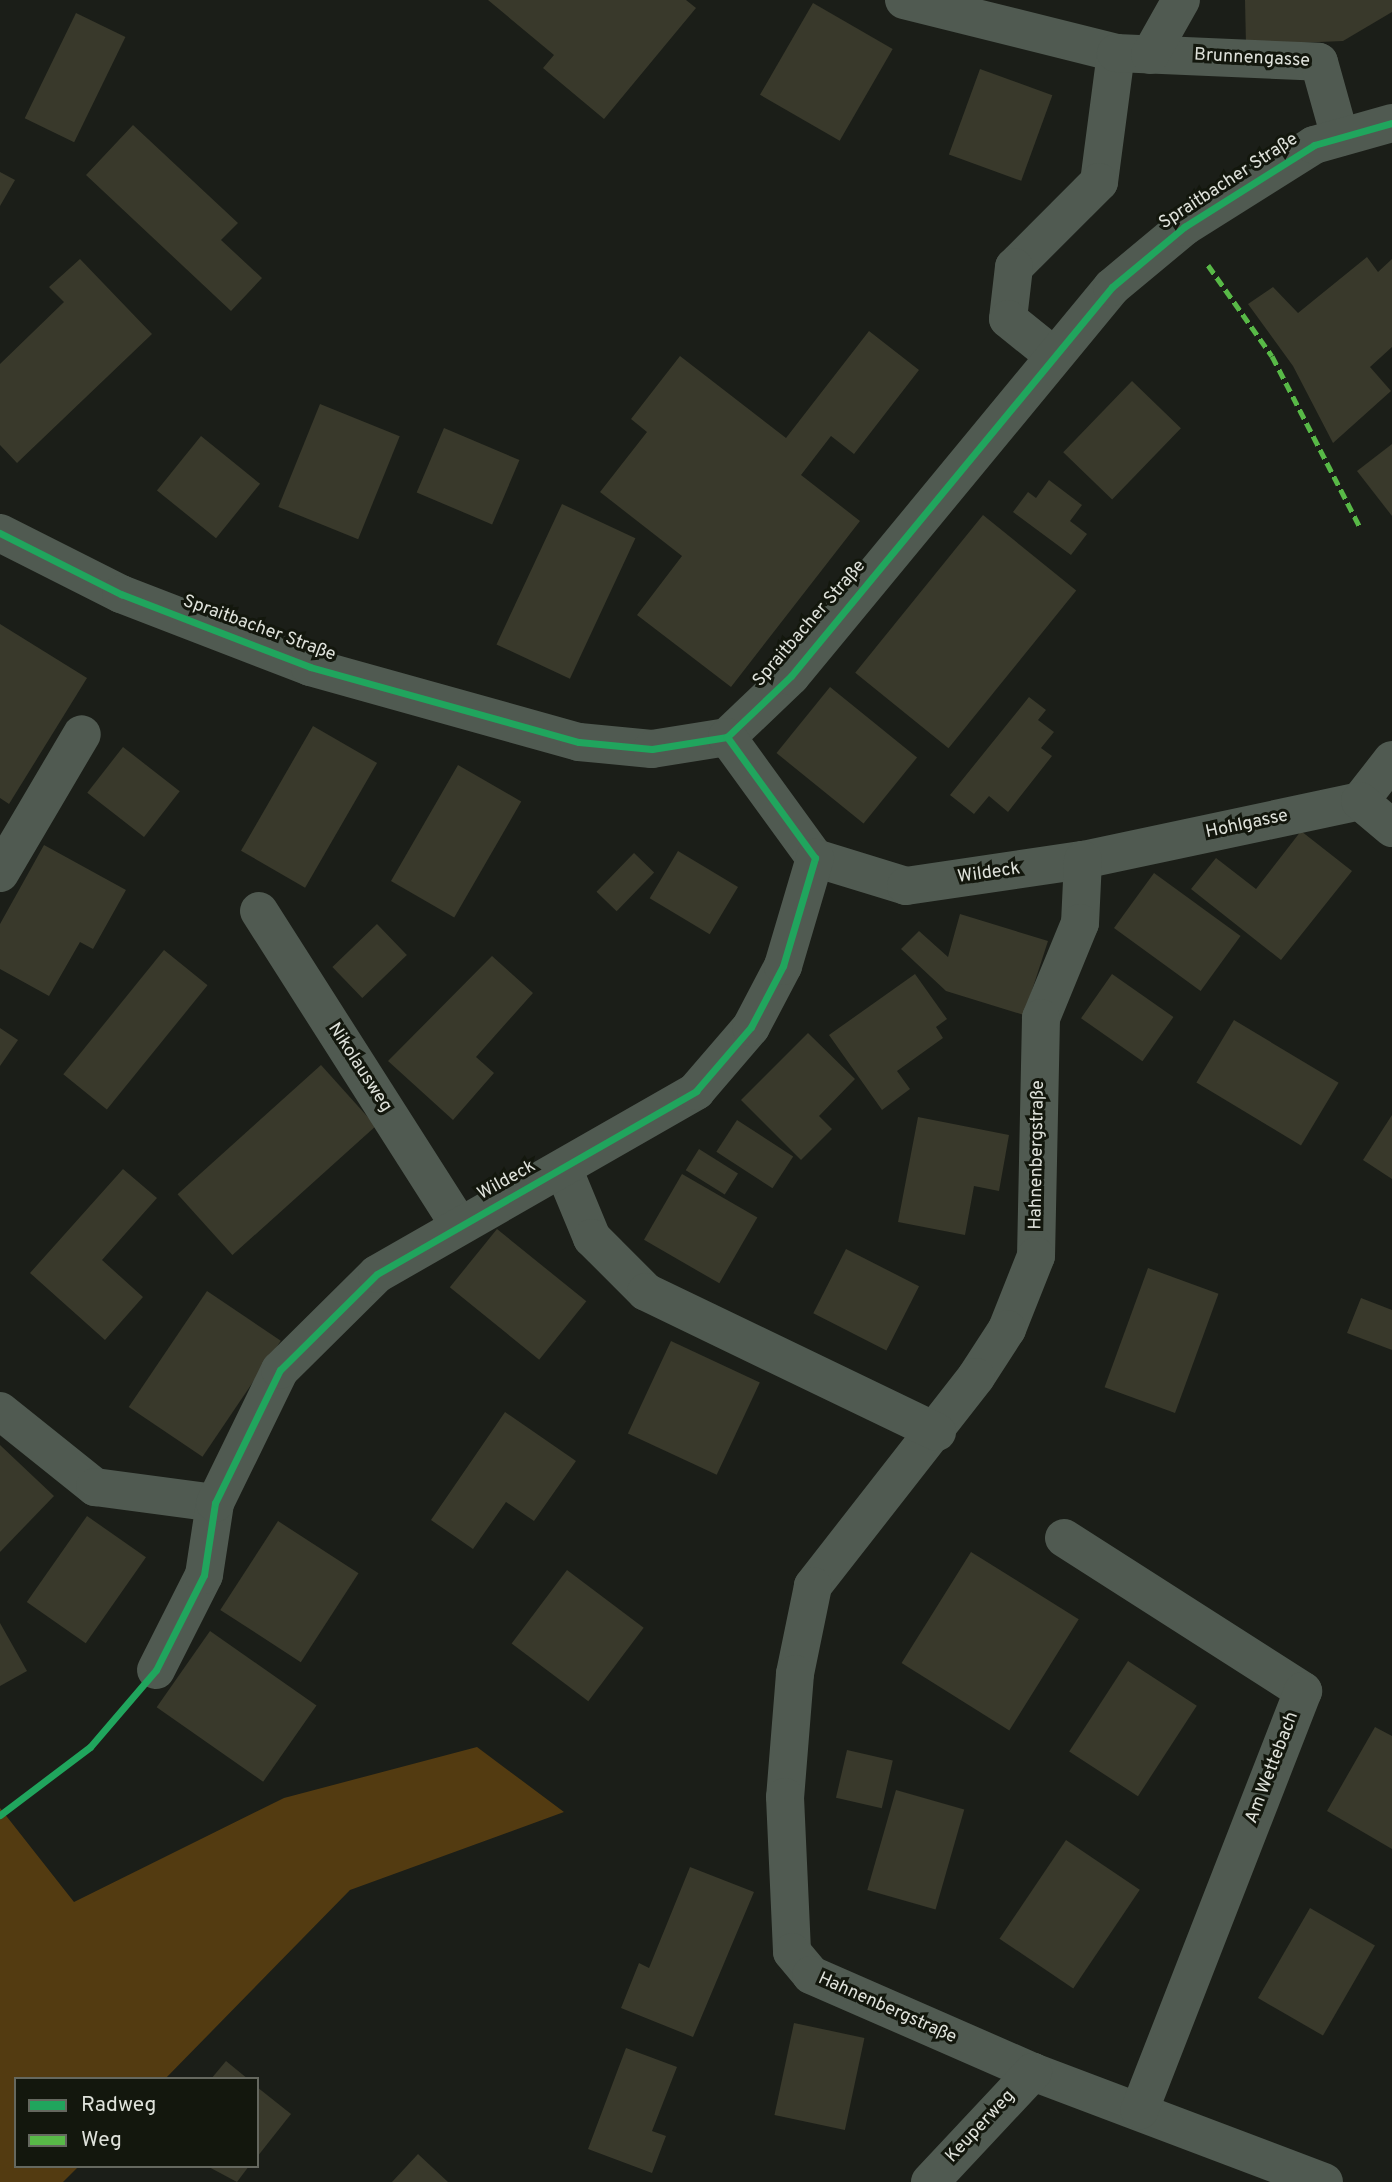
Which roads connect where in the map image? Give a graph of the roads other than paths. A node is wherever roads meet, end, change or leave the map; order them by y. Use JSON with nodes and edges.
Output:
{"nodes":[{"id":1,"x":904,"y":0,"type":"edge"},
{"id":2,"x":1181,"y":0,"type":"edge"},
{"id":3,"x":1133,"y":54,"type":"junction"},
{"id":4,"x":1392,"y":123,"type":"edge"},
{"id":5,"x":1340,"y":137,"type":"junction"},
{"id":6,"x":1055,"y":356,"type":"junction"},
{"id":7,"x":0,"y":533,"type":"edge"},
{"id":8,"x":82,"y":734,"type":"dead end"},
{"id":9,"x":727,"y":737,"type":"junction"},
{"id":10,"x":1392,"y":760,"type":"edge"},
{"id":11,"x":1360,"y":801,"type":"junction"},
{"id":12,"x":1392,"y":828,"type":"edge"},
{"id":13,"x":815,"y":859,"type":"junction"},
{"id":14,"x":1083,"y":860,"type":"junction"},
{"id":15,"x":0,"y":873,"type":"edge"},
{"id":16,"x":259,"y":911,"type":"dead end"},
{"id":17,"x":563,"y":1168,"type":"junction"},
{"id":18,"x":460,"y":1225,"type":"junction"},
{"id":19,"x":0,"y":1411,"type":"edge"},
{"id":20,"x":937,"y":1432,"type":"junction"},
{"id":21,"x":215,"y":1503,"type":"junction"},
{"id":22,"x":1064,"y":1538,"type":"dead end"},
{"id":23,"x":156,"y":1670,"type":"dead end"},
{"id":24,"x":1033,"y":2072,"type":"junction"},
{"id":25,"x":1140,"y":2110,"type":"junction"},
{"id":26,"x":930,"y":2182,"type":"edge"},
{"id":27,"x":1324,"y":2182,"type":"edge"}],
"edges":[{"from":1,"to":3,"type":"street","name":"Brunnengasse"},
{"from":2,"to":3,"type":"street"},
{"from":3,"to":5,"type":"street","name":"Brunnengasse"},
{"from":3,"to":6,"type":"street"},
{"from":4,"to":5,"type":"street","name":"Spraitbacher Straße"},
{"from":5,"to":6,"type":"street","name":"Spraitbacher Straße"},
{"from":6,"to":9,"type":"street","name":"Spraitbacher Straße"},
{"from":7,"to":9,"type":"street","name":"Spraitbacher Straße"},
{"from":8,"to":15,"type":"street"},
{"from":9,"to":13,"type":"street"},
{"from":10,"to":11,"type":"street"},
{"from":11,"to":12,"type":"street"},
{"from":11,"to":14,"type":"street","name":"Hohlgasse"},
{"from":13,"to":14,"type":"street","name":"Wildeck"},
{"from":13,"to":17,"type":"street","name":"Wildeck"},
{"from":14,"to":20,"type":"street","name":"Hahnenbergstraße"},
{"from":16,"to":18,"type":"street","name":"Nikolausweg"},
{"from":17,"to":18,"type":"street","name":"Wildeck"},
{"from":17,"to":20,"type":"street"},
{"from":18,"to":21,"type":"street","name":"Wildeck"},
{"from":19,"to":21,"type":"street"},
{"from":20,"to":24,"type":"street","name":"Hahnenbergstraße"},
{"from":21,"to":23,"type":"street","name":"Wildeck"},
{"from":22,"to":25,"type":"street","name":"Am Wettebach"},
{"from":24,"to":25,"type":"street","name":"Hahnenbergstraße"},
{"from":24,"to":26,"type":"street","name":"Keuperweg"},
{"from":25,"to":27,"type":"street","name":"Hahnenbergstraße"}]}
